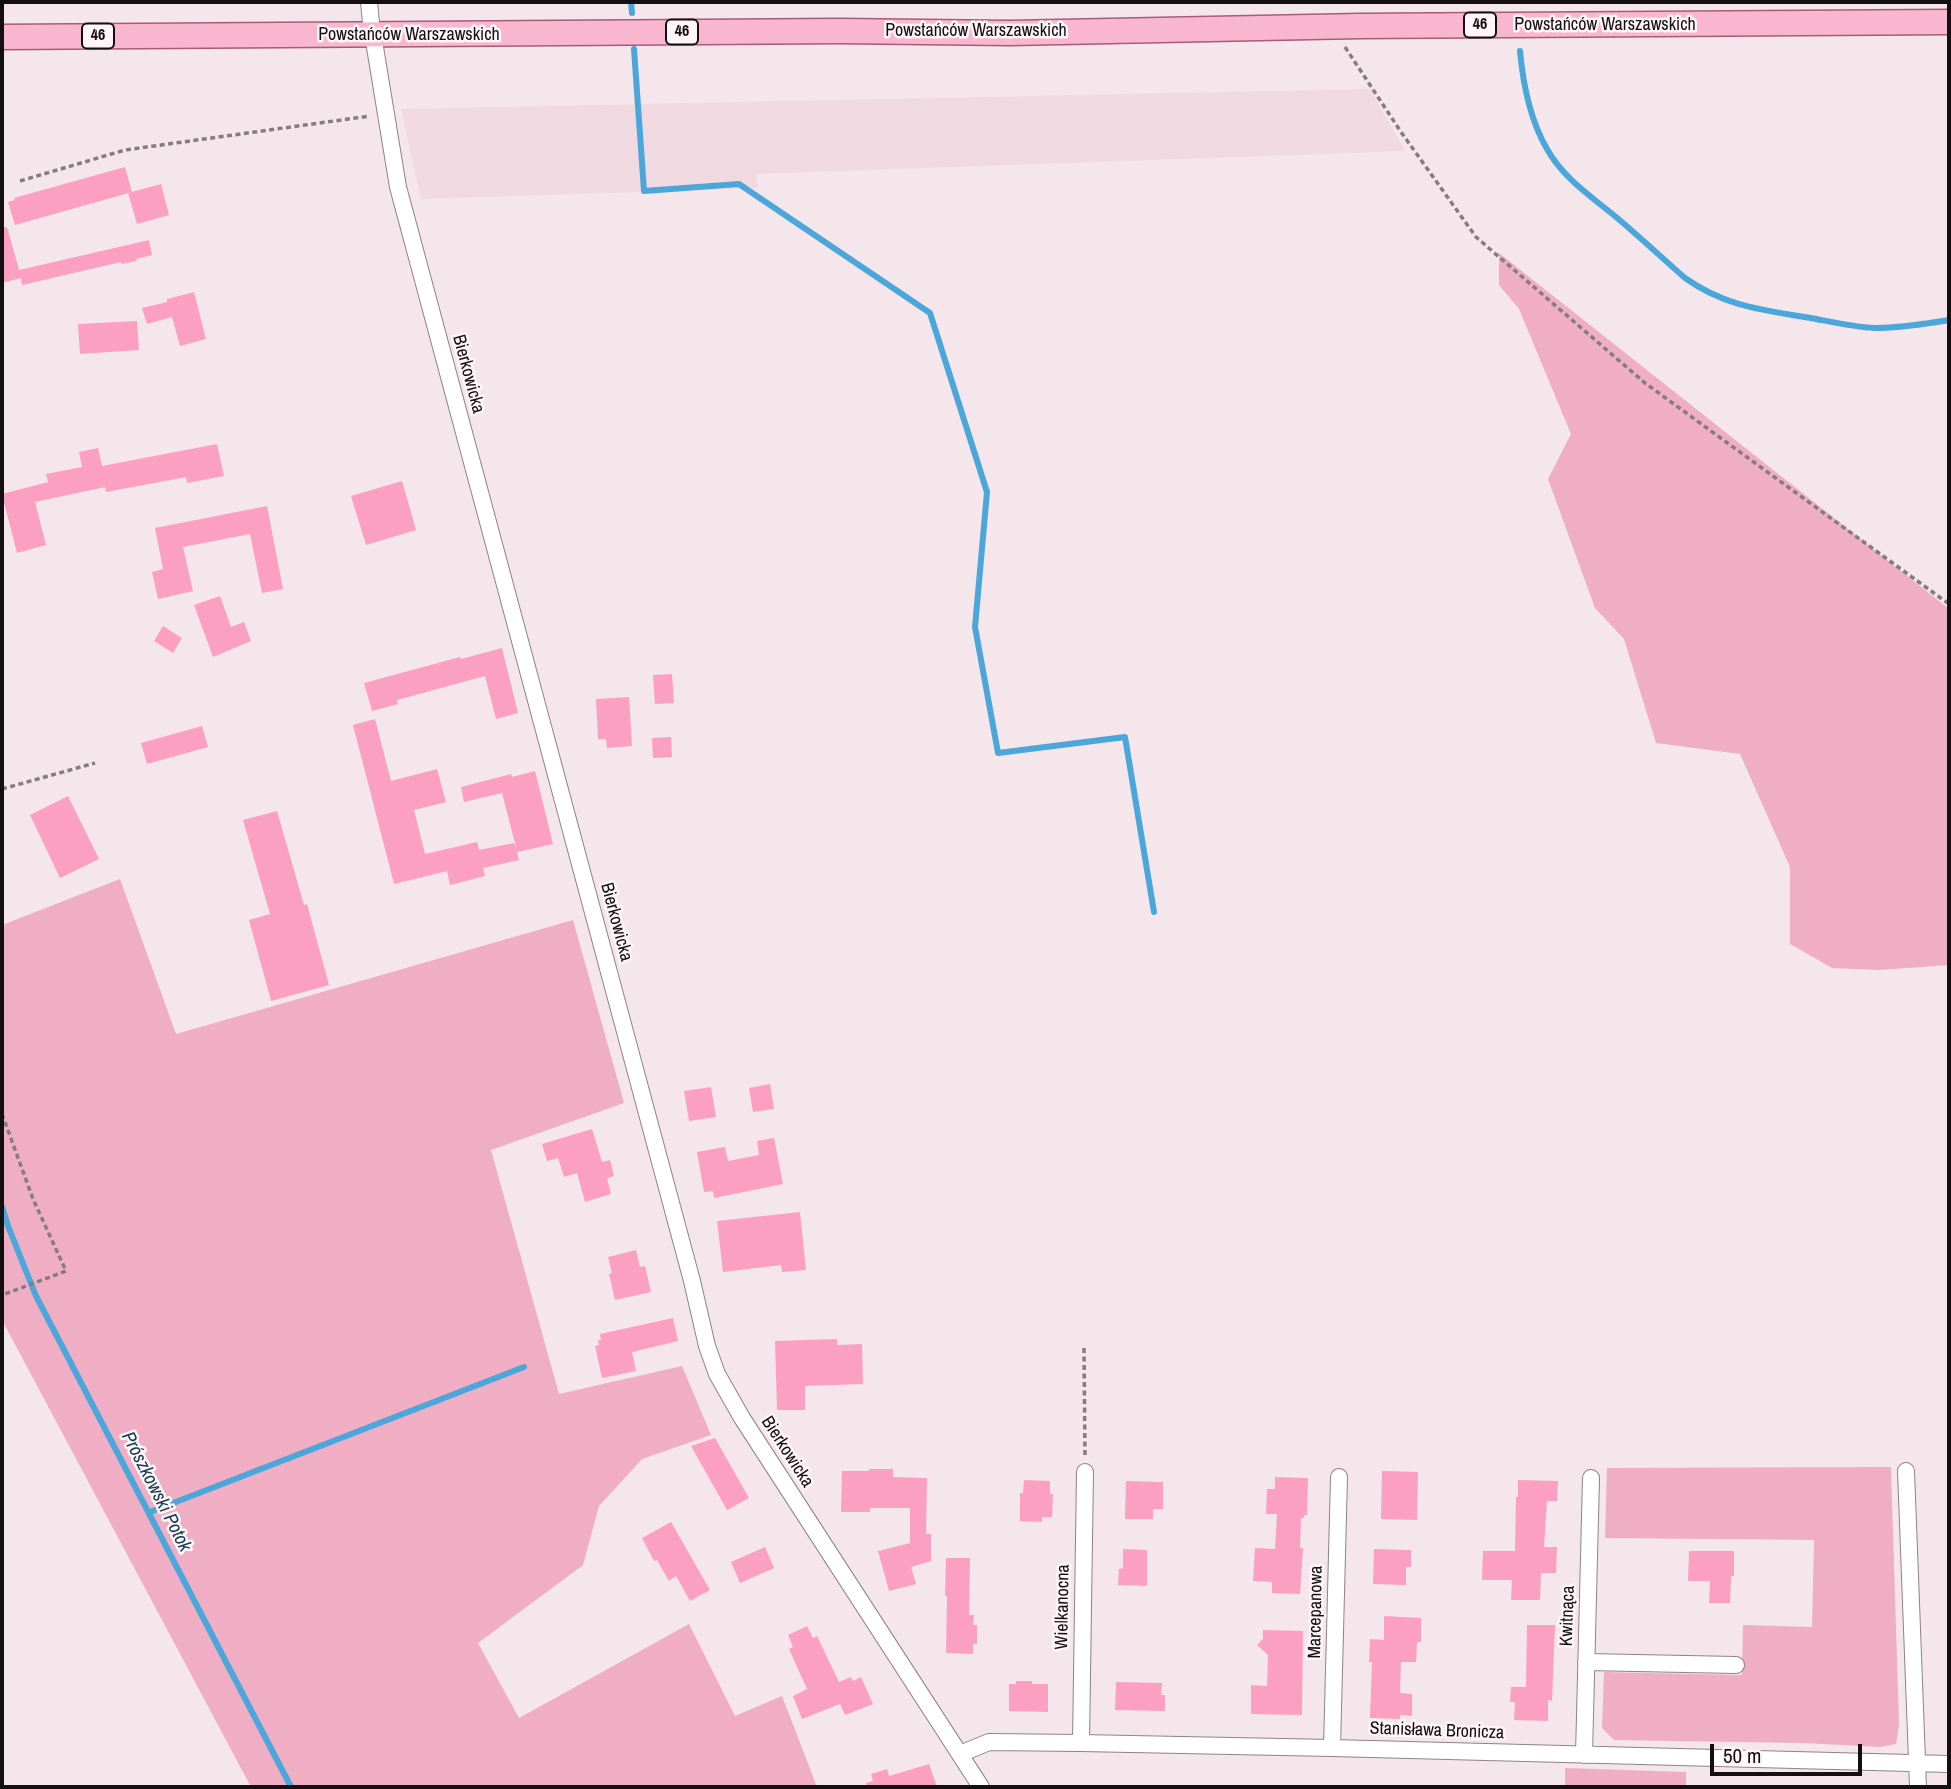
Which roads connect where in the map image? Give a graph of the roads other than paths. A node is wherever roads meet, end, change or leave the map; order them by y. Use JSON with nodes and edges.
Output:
{"nodes":[{"id":1,"x":369,"y":2,"type":"edge"},
{"id":2,"x":1949,"y":22,"type":"edge"},
{"id":3,"x":373,"y":35,"type":"junction"},
{"id":4,"x":2,"y":37,"type":"edge"},
{"id":5,"x":1906,"y":1471,"type":"dead end"},
{"id":6,"x":1085,"y":1472,"type":"road end"},
{"id":7,"x":1339,"y":1478,"type":"dead end"},
{"id":8,"x":1591,"y":1478,"type":"dead end"},
{"id":9,"x":1586,"y":1662,"type":"junction"},
{"id":10,"x":1736,"y":1665,"type":"dead end"},
{"id":11,"x":1081,"y":1743,"type":"junction"},
{"id":12,"x":1332,"y":1748,"type":"junction"},
{"id":13,"x":960,"y":1754,"type":"junction"},
{"id":14,"x":1584,"y":1755,"type":"junction"},
{"id":15,"x":1916,"y":1763,"type":"junction"},
{"id":16,"x":1949,"y":1764,"type":"edge"},
{"id":17,"x":981,"y":1787,"type":"edge"},
{"id":18,"x":1918,"y":1787,"type":"edge"}],
"edges":[{"from":1,"to":3,"type":"street","name":"Bierkowicka"},
{"from":2,"to":3,"type":"main road","name":"Powstańców Warszawskich","number":"46"},
{"from":3,"to":4,"type":"main road","name":"Powstańców Warszawskich","number":"46"},
{"from":3,"to":13,"type":"street","name":"Bierkowicka"},
{"from":5,"to":15,"type":"street"},
{"from":6,"to":11,"type":"street","name":"Wielkanocna"},
{"from":7,"to":12,"type":"street","name":"Marcepanowa"},
{"from":8,"to":9,"type":"street","name":"Kwitnąca"},
{"from":9,"to":10,"type":"street"},
{"from":9,"to":14,"type":"street","name":"Kwitnąca"},
{"from":11,"to":12,"type":"street","name":"Stanisława Bronicza"},
{"from":11,"to":13,"type":"street","name":"Stanisława Bronicza"},
{"from":12,"to":14,"type":"street","name":"Stanisława Bronicza"},
{"from":13,"to":17,"type":"street","name":"Bierkowicka"},
{"from":14,"to":15,"type":"street","name":"Stanisława Bronicza"},
{"from":15,"to":16,"type":"street","name":"Stanisława Bronicza"},
{"from":15,"to":18,"type":"street"}]}
